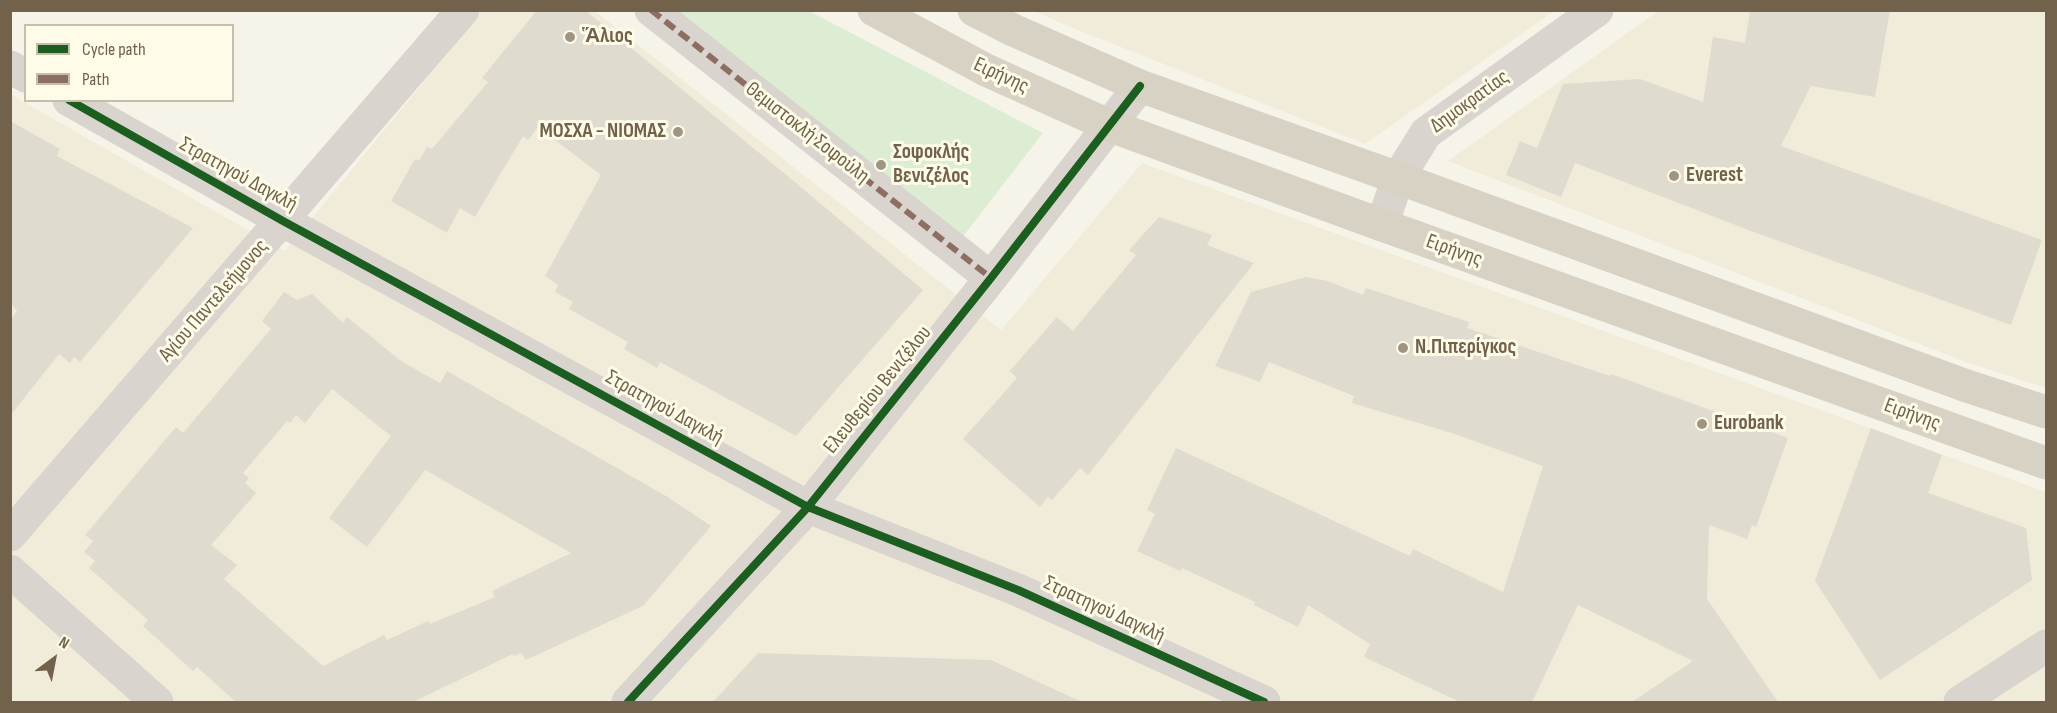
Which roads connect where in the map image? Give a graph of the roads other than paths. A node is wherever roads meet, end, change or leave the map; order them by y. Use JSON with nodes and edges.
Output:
{"nodes":[{"id":1,"x":463,"y":10,"type":"edge"},
{"id":2,"x":651,"y":10,"type":"edge"},
{"id":3,"x":874,"y":10,"type":"edge"},
{"id":4,"x":974,"y":10,"type":"edge"},
{"id":5,"x":1597,"y":10,"type":"edge"},
{"id":6,"x":10,"y":67,"type":"edge"},
{"id":7,"x":24,"y":75,"type":"edge"},
{"id":8,"x":1140,"y":86,"type":"junction"},
{"id":9,"x":73,"y":102,"type":"edge"},
{"id":10,"x":1108,"y":125,"type":"junction"},
{"id":11,"x":1398,"y":178,"type":"junction"},
{"id":12,"x":283,"y":221,"type":"junction"},
{"id":13,"x":1382,"y":225,"type":"junction"},
{"id":14,"x":991,"y":278,"type":"junction"},
{"id":15,"x":2046,"y":412,"type":"edge"},
{"id":16,"x":2046,"y":463,"type":"edge"},
{"id":17,"x":808,"y":507,"type":"junction"},
{"id":18,"x":10,"y":535,"type":"edge"},
{"id":19,"x":10,"y":571,"type":"edge"},
{"id":20,"x":2046,"y":646,"type":"edge"},
{"id":21,"x":157,"y":702,"type":"edge"},
{"id":22,"x":628,"y":702,"type":"edge"},
{"id":23,"x":1264,"y":702,"type":"edge"},
{"id":24,"x":1960,"y":702,"type":"edge"}],
"edges":[{"from":1,"to":12,"type":"street","name":"Αγίου Παντελεήμονος"},
{"from":2,"to":14,"type":"street","name":"Θεμιστοκλή Σοφούλη"},
{"from":3,"to":10,"type":"main road","name":"Ειρήνης"},
{"from":4,"to":8,"type":"main road"},
{"from":5,"to":11,"type":"street","name":"Δημοκρατίας"},
{"from":6,"to":7,"type":"street"},
{"from":8,"to":10,"type":"street","name":"Ελευθερίου Βενιζέλου"},
{"from":8,"to":11,"type":"main road"},
{"from":9,"to":12,"type":"street","name":"Στρατηγού Δαγκλή"},
{"from":10,"to":13,"type":"main road","name":"Ειρήνης"},
{"from":10,"to":14,"type":"street","name":"Ελευθερίου Βενιζέλου"},
{"from":11,"to":13,"type":"street","name":"Δημοκρατίας"},
{"from":11,"to":15,"type":"main road"},
{"from":12,"to":17,"type":"street","name":"Στρατηγού Δαγκλή"},
{"from":12,"to":18,"type":"street","name":"Αγίου Παντελεήμονος"},
{"from":13,"to":16,"type":"main road","name":"Ειρήνης"},
{"from":14,"to":17,"type":"street","name":"Ελευθερίου Βενιζέλου"},
{"from":17,"to":22,"type":"street","name":"Ελευθερίου Βενιζέλου"},
{"from":17,"to":23,"type":"street","name":"Στρατηγού Δαγκλή"},
{"from":19,"to":21,"type":"street"},
{"from":20,"to":24,"type":"street"}]}
